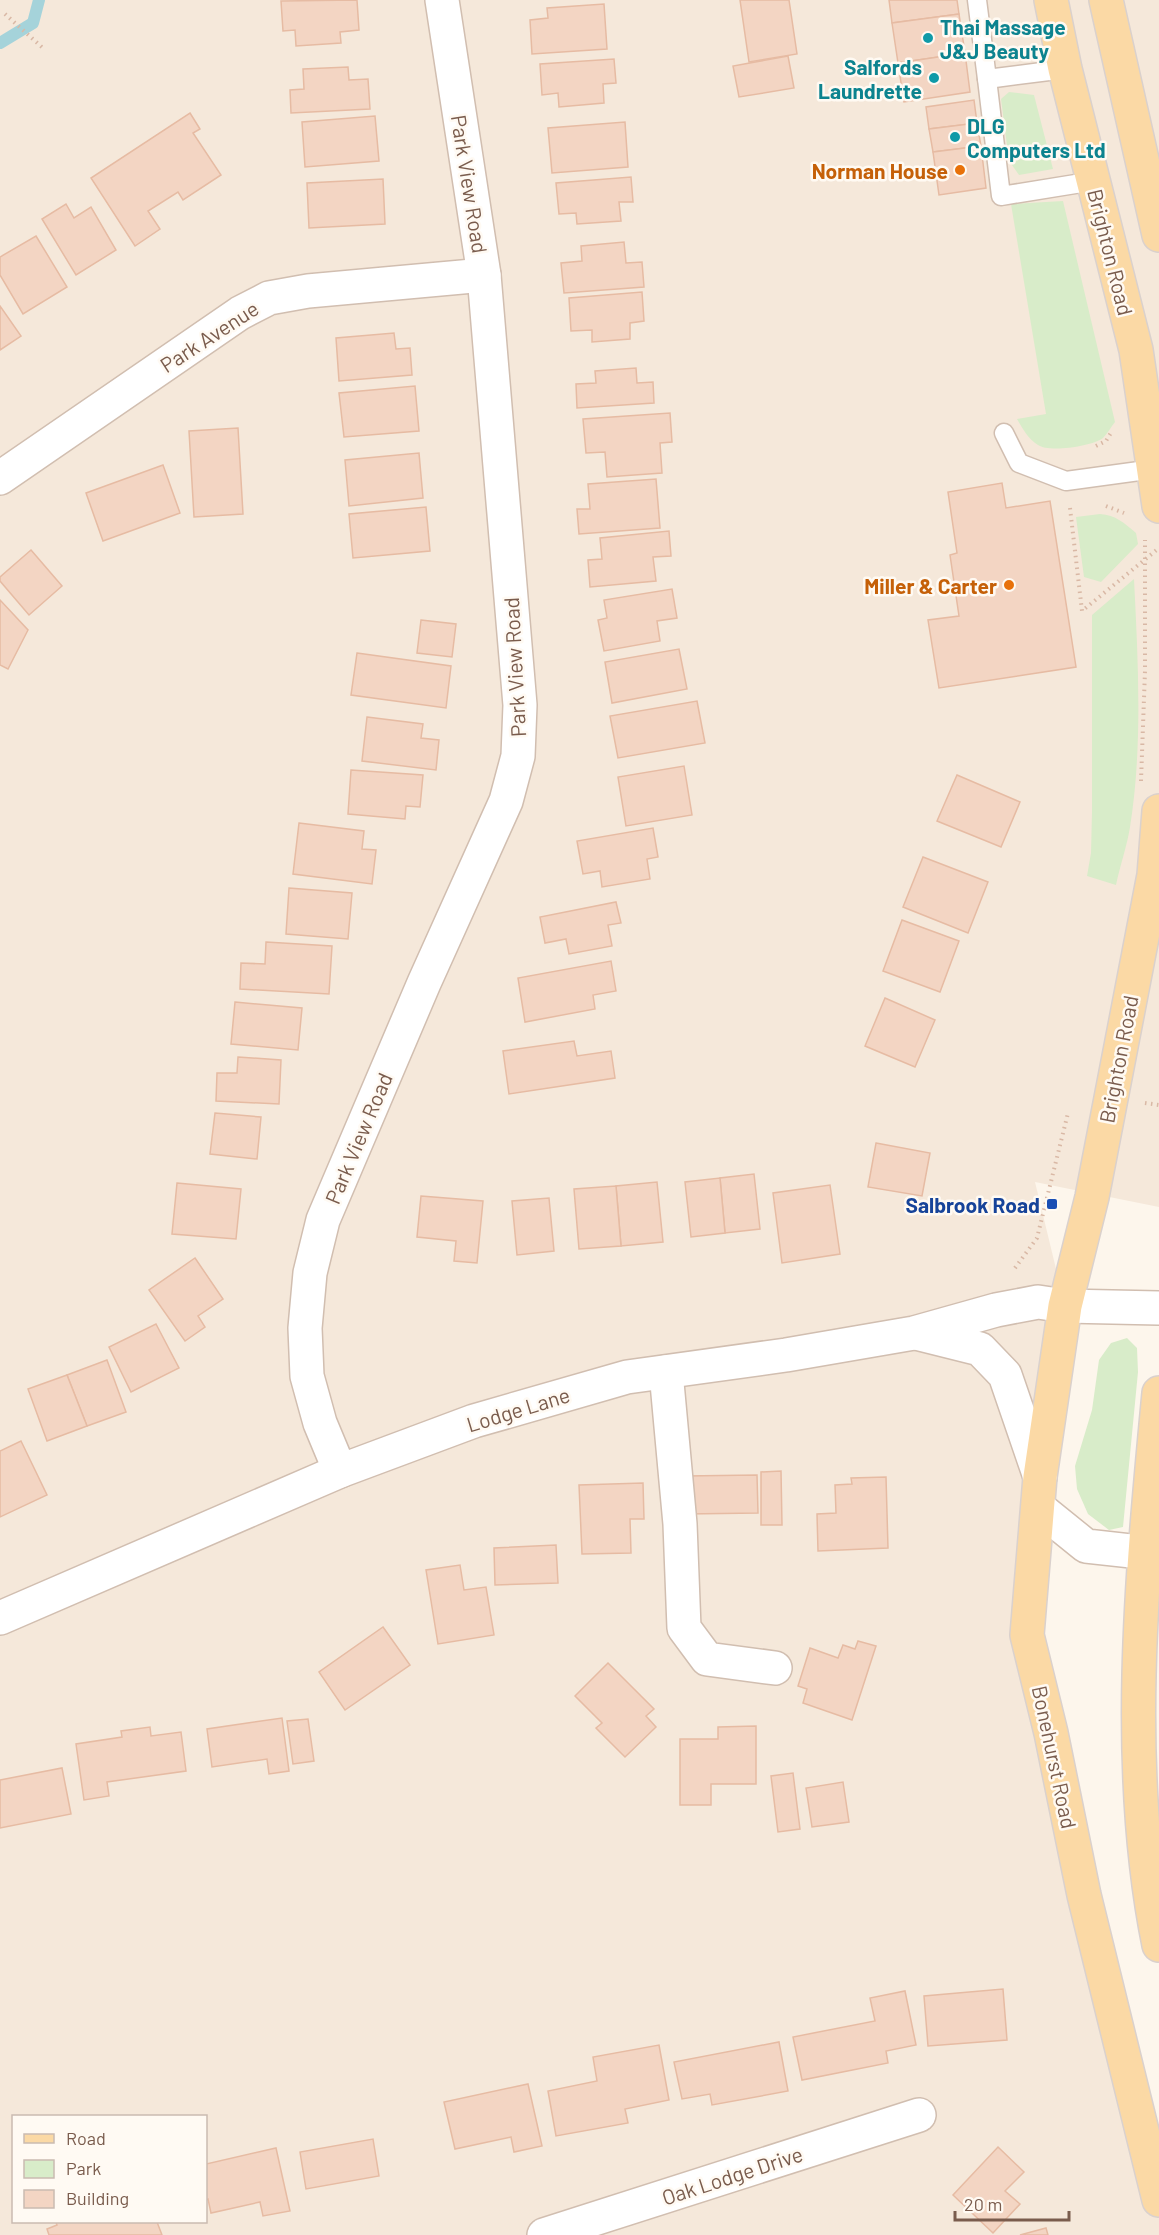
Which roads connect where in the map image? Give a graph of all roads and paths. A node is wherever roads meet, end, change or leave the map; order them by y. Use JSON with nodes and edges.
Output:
{"nodes":[{"id":1,"x":442,"y":0,"type":"edge"},
{"id":2,"x":977,"y":0,"type":"edge"},
{"id":3,"x":1051,"y":0,"type":"edge"},
{"id":4,"x":1106,"y":0,"type":"edge"},
{"id":5,"x":5,"y":15,"type":"dead end"},
{"id":6,"x":45,"y":50,"type":"dead end"},
{"id":7,"x":1065,"y":69,"type":"junction"},
{"id":8,"x":987,"y":79,"type":"junction"},
{"id":9,"x":1094,"y":181,"type":"junction"},
{"id":10,"x":1159,"y":236,"type":"edge"},
{"id":11,"x":484,"y":275,"type":"junction"},
{"id":12,"x":1004,"y":433,"type":"dead end"},
{"id":13,"x":1154,"y":469,"type":"junction"},
{"id":14,"x":0,"y":478,"type":"edge"},
{"id":15,"x":1095,"y":504,"type":"dead end"},
{"id":16,"x":1078,"y":505,"type":"dead end"},
{"id":17,"x":1144,"y":512,"type":"edge"},
{"id":18,"x":1142,"y":534,"type":"dead end"},
{"id":19,"x":1159,"y":548,"type":"edge"},
{"id":20,"x":1144,"y":560,"type":"junction"},
{"id":21,"x":1150,"y":798,"type":"edge"},
{"id":22,"x":1071,"y":1104,"type":"dead end"},
{"id":23,"x":1011,"y":1271,"type":"dead end"},
{"id":24,"x":1065,"y":1306,"type":"junction"},
{"id":25,"x":1159,"y":1308,"type":"edge"},
{"id":26,"x":914,"y":1333,"type":"junction"},
{"id":27,"x":666,"y":1372,"type":"junction"},
{"id":28,"x":1159,"y":1393,"type":"edge"},
{"id":29,"x":340,"y":1471,"type":"junction"},
{"id":30,"x":1040,"y":1492,"type":"junction"},
{"id":31,"x":1151,"y":1554,"type":"edge"},
{"id":32,"x":0,"y":1618,"type":"edge"},
{"id":33,"x":775,"y":1668,"type":"dead end"},
{"id":34,"x":1159,"y":1945,"type":"edge"},
{"id":35,"x":919,"y":2115,"type":"dead end"},
{"id":36,"x":1159,"y":2200,"type":"edge"},
{"id":37,"x":544,"y":2235,"type":"edge"}],
"edges":[{"from":1,"to":11,"type":"street","name":"Park View Road"},
{"from":2,"to":8,"type":"lane"},
{"from":3,"to":7,"type":"main road","name":"Brighton Road"},
{"from":4,"to":10,"type":"main road"},
{"from":5,"to":6,"type":"path"},
{"from":7,"to":8,"type":"lane"},
{"from":7,"to":9,"type":"main road","name":"Brighton Road"},
{"from":8,"to":9,"type":"lane"},
{"from":9,"to":13,"type":"main road","name":"Brighton Road"},
{"from":11,"to":14,"type":"street","name":"Park Avenue"},
{"from":11,"to":29,"type":"street","name":"Park View Road"},
{"from":12,"to":13,"type":"lane"},
{"from":13,"to":17,"type":"main road","name":"Brighton Road"},
{"from":15,"to":17,"type":"path"},
{"from":16,"to":20,"type":"path"},
{"from":18,"to":20,"type":"path"},
{"from":19,"to":20,"type":"path"},
{"from":20,"to":21,"type":"path"},
{"from":21,"to":24,"type":"main road","name":"Brighton Road"},
{"from":22,"to":23,"type":"path"},
{"from":24,"to":25,"type":"street"},
{"from":24,"to":26,"type":"street","name":"Lodge Lane"},
{"from":24,"to":30,"type":"main road","name":"Bonehurst Road"},
{"from":26,"to":27,"type":"street","name":"Lodge Lane"},
{"from":26,"to":30,"type":"street"},
{"from":27,"to":29,"type":"street","name":"Lodge Lane"},
{"from":27,"to":33,"type":"street"},
{"from":28,"to":31,"type":"main road"},
{"from":29,"to":32,"type":"street","name":"Lodge Lane"},
{"from":30,"to":31,"type":"street"},
{"from":30,"to":36,"type":"main road","name":"Bonehurst Road"},
{"from":31,"to":34,"type":"main road"},
{"from":35,"to":37,"type":"street","name":"Oak Lodge Drive"}]}
